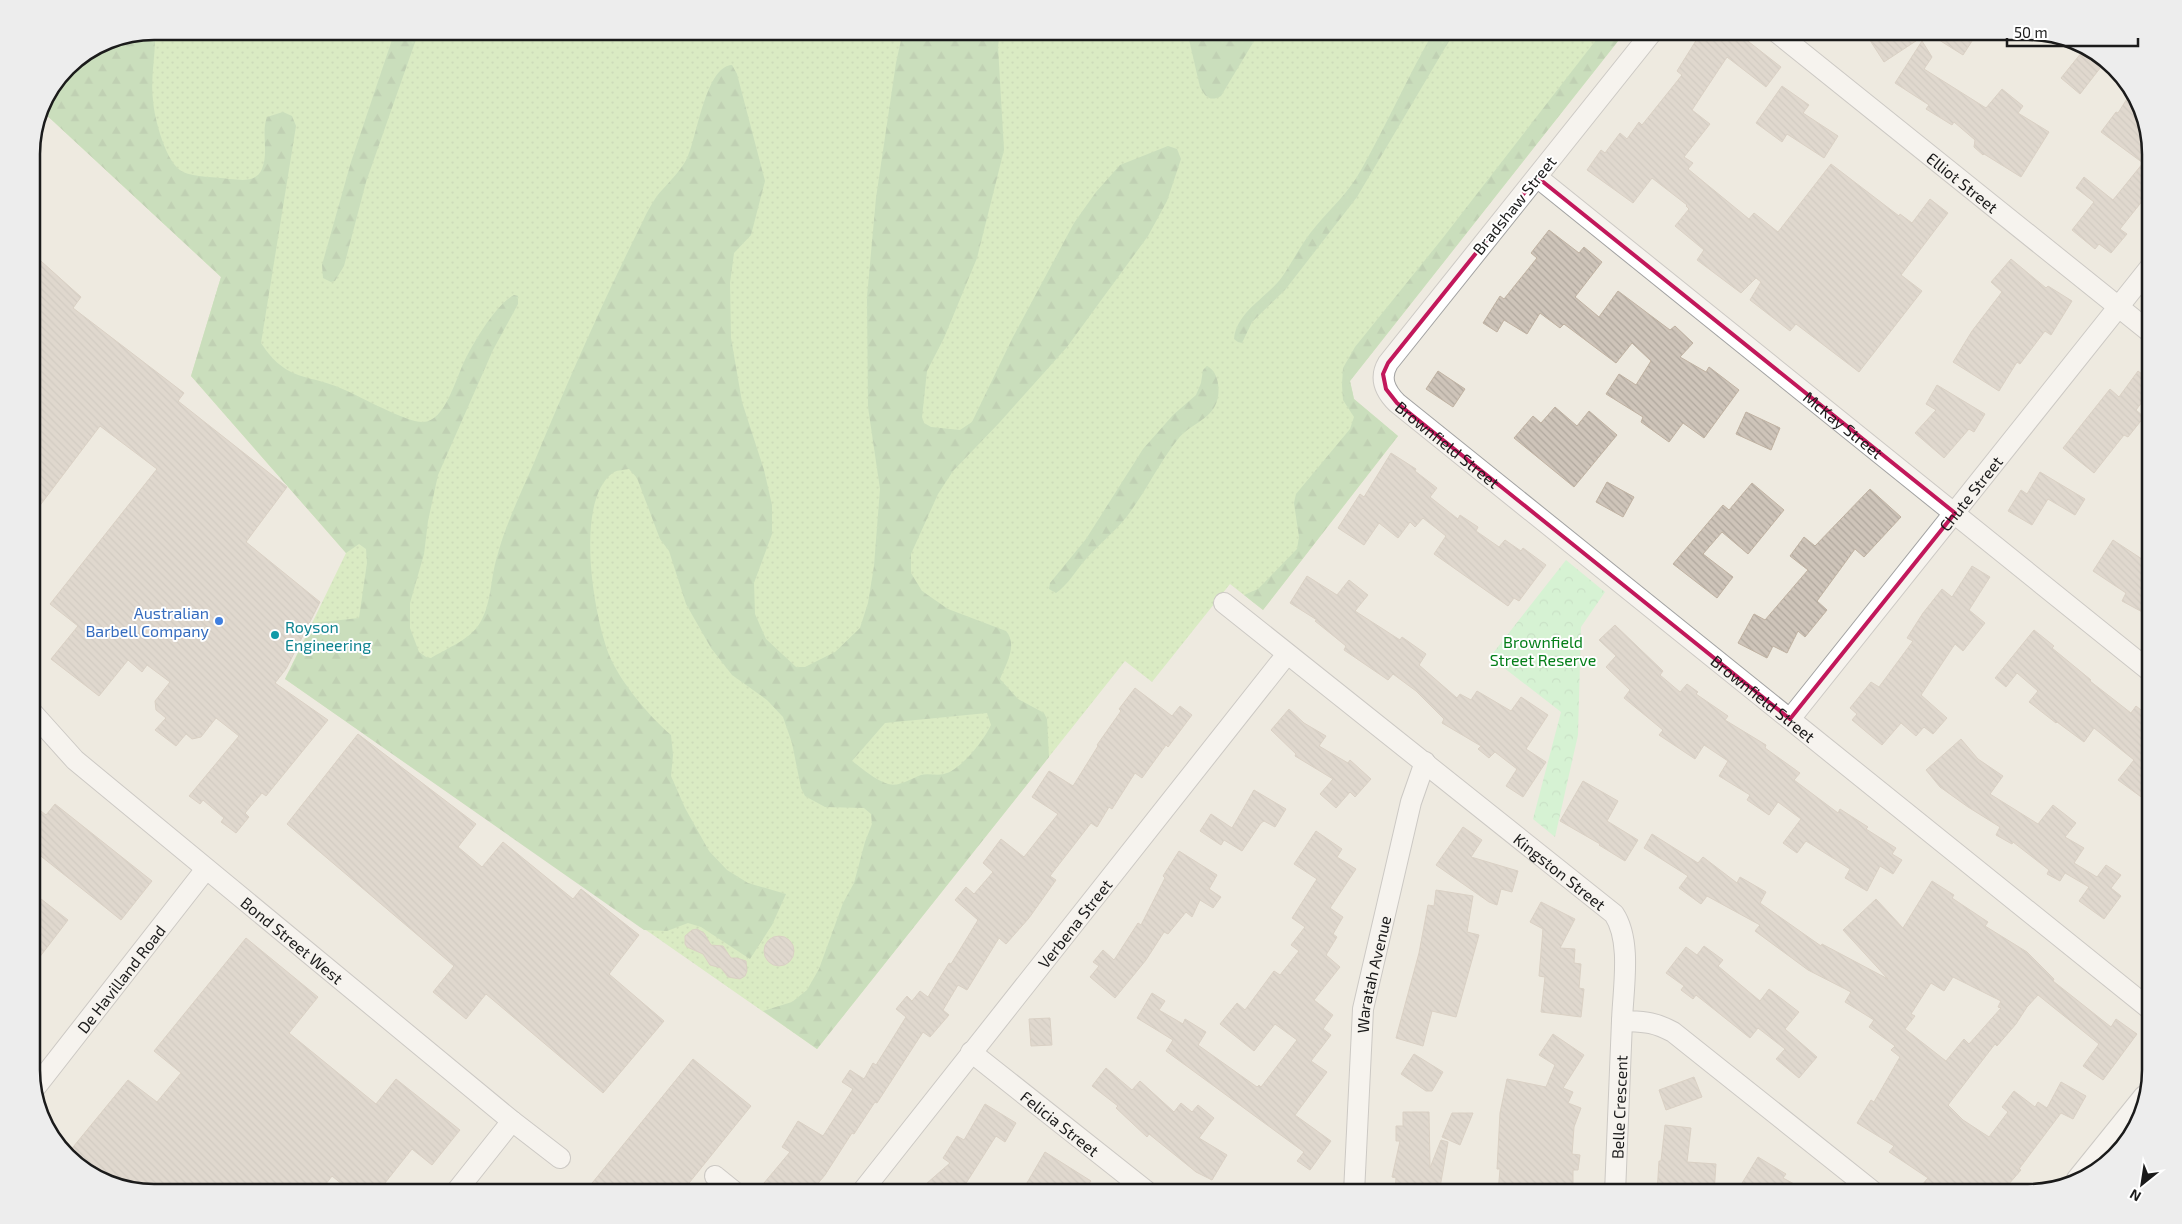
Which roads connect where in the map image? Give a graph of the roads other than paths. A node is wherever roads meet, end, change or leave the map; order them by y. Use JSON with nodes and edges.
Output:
{"nodes":[{"id":1,"x":1646,"y":40,"type":"edge"},
{"id":2,"x":1787,"y":40,"type":"edge"},
{"id":3,"x":1536,"y":177,"type":"junction"},
{"id":4,"x":2142,"y":276,"type":"edge"},
{"id":5,"x":2118,"y":307,"type":"junction"},
{"id":6,"x":2142,"y":326,"type":"edge"},
{"id":7,"x":1384,"y":381,"type":"joint"},
{"id":8,"x":1954,"y":514,"type":"junction"},
{"id":9,"x":1224,"y":603,"type":"dead end"},
{"id":10,"x":1287,"y":654,"type":"junction"},
{"id":11,"x":2142,"y":665,"type":"edge"},
{"id":12,"x":1790,"y":719,"type":"junction"},
{"id":13,"x":40,"y":720,"type":"edge"},
{"id":14,"x":1425,"y":762,"type":"junction"},
{"id":15,"x":206,"y":869,"type":"junction"},
{"id":16,"x":2142,"y":1003,"type":"edge"},
{"id":17,"x":1622,"y":1021,"type":"junction"},
{"id":18,"x":972,"y":1052,"type":"junction"},
{"id":19,"x":41,"y":1081,"type":"edge"},
{"id":20,"x":2135,"y":1107,"type":"edge"},
{"id":21,"x":512,"y":1121,"type":"junction"},
{"id":22,"x":560,"y":1158,"type":"dead end"},
{"id":23,"x":2085,"y":1169,"type":"edge"},
{"id":24,"x":714,"y":1176,"type":"dead end"},
{"id":25,"x":462,"y":1184,"type":"edge"},
{"id":26,"x":724,"y":1184,"type":"edge"},
{"id":27,"x":868,"y":1184,"type":"edge"},
{"id":28,"x":1138,"y":1184,"type":"edge"},
{"id":29,"x":1354,"y":1184,"type":"edge"},
{"id":30,"x":1615,"y":1184,"type":"edge"},
{"id":31,"x":1864,"y":1184,"type":"edge"}],
"edges":[{"from":1,"to":3,"type":"street","name":"Bradshaw Street"},
{"from":2,"to":5,"type":"street","name":"Elliot Street"},
{"from":3,"to":7,"type":"street","name":"Bradshaw Street"},
{"from":3,"to":8,"type":"street","name":"McKay Street"},
{"from":4,"to":5,"type":"street","name":"Chute Street"},
{"from":5,"to":6,"type":"street","name":"Elliot Street"},
{"from":5,"to":8,"type":"street","name":"Chute Street"},
{"from":7,"to":12,"type":"street","name":"Brownfield Street"},
{"from":8,"to":11,"type":"street","name":"McKay Street"},
{"from":8,"to":12,"type":"street","name":"Chute Street"},
{"from":9,"to":10,"type":"street","name":"Kingston Street"},
{"from":10,"to":14,"type":"street","name":"Kingston Street"},
{"from":10,"to":18,"type":"street","name":"Verbena Street"},
{"from":12,"to":16,"type":"street","name":"Brownfield Street"},
{"from":13,"to":15,"type":"street","name":"Bond Street West"},
{"from":14,"to":17,"type":"street","name":"Kingston Street"},
{"from":14,"to":29,"type":"street","name":"Waratah Avenue"},
{"from":15,"to":19,"type":"street","name":"De Havilland Road"},
{"from":15,"to":21,"type":"street","name":"Bond Street West"},
{"from":17,"to":30,"type":"street","name":"Belle Crescent"},
{"from":17,"to":31,"type":"street"},
{"from":18,"to":27,"type":"street","name":"Verbena Street"},
{"from":18,"to":28,"type":"street","name":"Felicia Street"},
{"from":20,"to":23,"type":"street"},
{"from":21,"to":22,"type":"street","name":"Bond Street West"},
{"from":21,"to":25,"type":"street"},
{"from":24,"to":26,"type":"street"}]}
